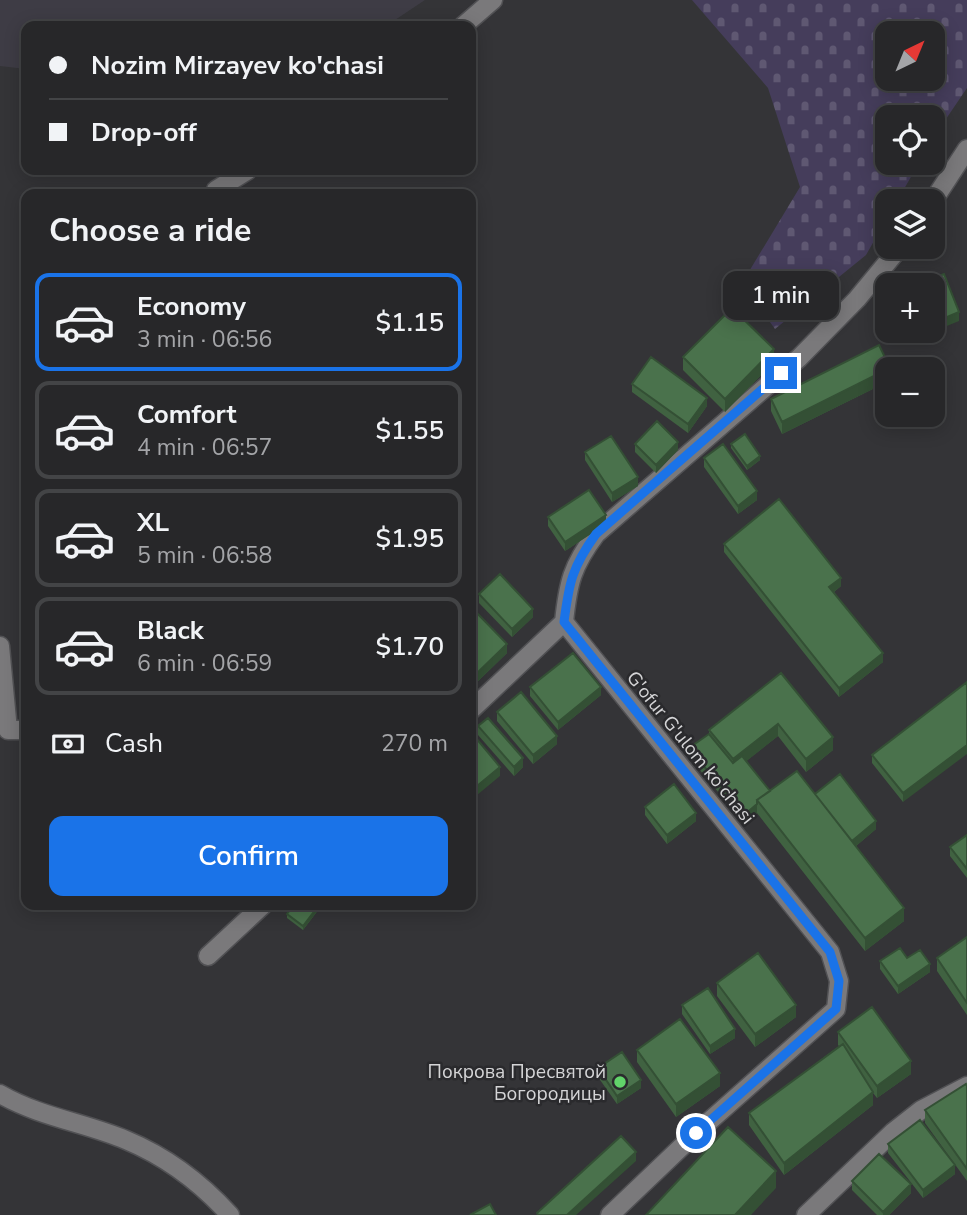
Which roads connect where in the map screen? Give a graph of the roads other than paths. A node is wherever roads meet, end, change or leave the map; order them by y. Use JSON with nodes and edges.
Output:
{"nodes":[{"id":1,"x":493,"y":0,"type":"edge"},
{"id":2,"x":469,"y":21,"type":"edge"},
{"id":3,"x":967,"y":149,"type":"edge"},
{"id":4,"x":240,"y":175,"type":"edge"},
{"id":5,"x":218,"y":189,"type":"edge"},
{"id":6,"x":941,"y":189,"type":"edge"},
{"id":7,"x":890,"y":259,"type":"edge"},
{"id":8,"x":564,"y":622,"type":"junction"},
{"id":9,"x":0,"y":646,"type":"edge"},
{"id":10,"x":476,"y":705,"type":"edge"},
{"id":11,"x":4,"y":734,"type":"edge"},
{"id":12,"x":258,"y":910,"type":"edge"},
{"id":13,"x":208,"y":956,"type":"dead end"},
{"id":14,"x":967,"y":1086,"type":"edge"},
{"id":15,"x":0,"y":1094,"type":"edge"},
{"id":16,"x":230,"y":1215,"type":"edge"},
{"id":17,"x":610,"y":1215,"type":"edge"},
{"id":18,"x":806,"y":1215,"type":"edge"}],
"edges":[{"from":1,"to":2,"type":"street"},
{"from":3,"to":6,"type":"street"},
{"from":4,"to":5,"type":"street"},
{"from":7,"to":8,"type":"street"},
{"from":8,"to":10,"type":"street"},
{"from":8,"to":17,"type":"street","name":"G'ofur G'ulom ko'chasi"},
{"from":9,"to":11,"type":"street"},
{"from":12,"to":13,"type":"street"},
{"from":14,"to":18,"type":"street"},
{"from":15,"to":16,"type":"street"}]}
